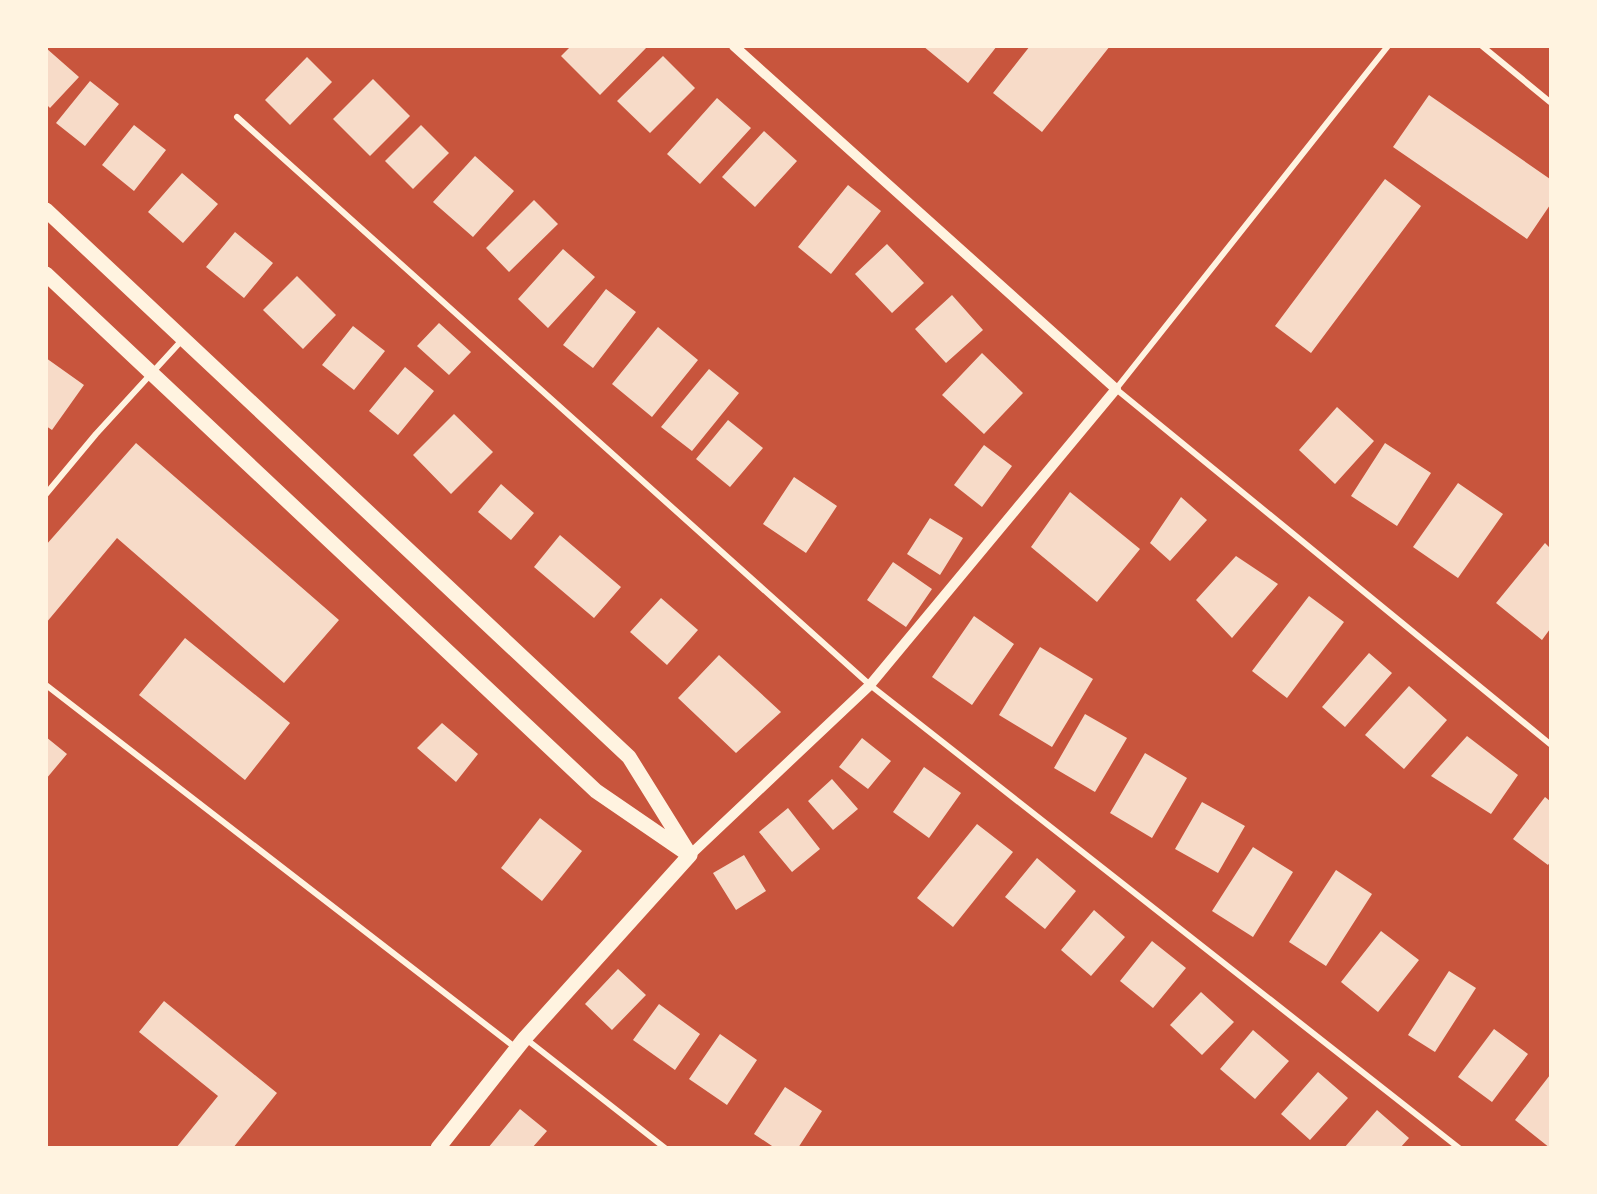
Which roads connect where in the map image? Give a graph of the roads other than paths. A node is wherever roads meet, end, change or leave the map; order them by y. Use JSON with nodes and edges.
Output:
{"nodes":[{"id":1,"x":734,"y":46,"type":"edge"},
{"id":2,"x":1388,"y":46,"type":"edge"},
{"id":3,"x":1482,"y":46,"type":"edge"},
{"id":4,"x":1551,"y":102,"type":"edge"},
{"id":5,"x":237,"y":117,"type":"dead end"},
{"id":6,"x":46,"y":210,"type":"edge"},
{"id":7,"x":46,"y":274,"type":"edge"},
{"id":8,"x":183,"y":339,"type":"junction"},
{"id":9,"x":152,"y":373,"type":"junction"},
{"id":10,"x":1116,"y":389,"type":"junction"},
{"id":11,"x":46,"y":494,"type":"edge"},
{"id":12,"x":46,"y":685,"type":"edge"},
{"id":13,"x":870,"y":685,"type":"junction"},
{"id":14,"x":1551,"y":744,"type":"edge"},
{"id":15,"x":690,"y":855,"type":"junction"},
{"id":16,"x":521,"y":1043,"type":"junction"},
{"id":17,"x":438,"y":1148,"type":"edge"},
{"id":18,"x":665,"y":1148,"type":"edge"},
{"id":19,"x":1459,"y":1148,"type":"edge"}],
"edges":[{"from":1,"to":10,"type":"street"},
{"from":2,"to":10,"type":"street"},
{"from":3,"to":4,"type":"street"},
{"from":5,"to":13,"type":"street"},
{"from":6,"to":8,"type":"main road"},
{"from":7,"to":9,"type":"main road"},
{"from":8,"to":9,"type":"street"},
{"from":8,"to":15,"type":"main road"},
{"from":9,"to":11,"type":"street"},
{"from":9,"to":15,"type":"main road"},
{"from":10,"to":13,"type":"street"},
{"from":10,"to":14,"type":"street"},
{"from":12,"to":16,"type":"street"},
{"from":13,"to":15,"type":"street"},
{"from":13,"to":19,"type":"street"},
{"from":15,"to":16,"type":"main road"},
{"from":16,"to":17,"type":"main road"},
{"from":16,"to":18,"type":"street"}]}
